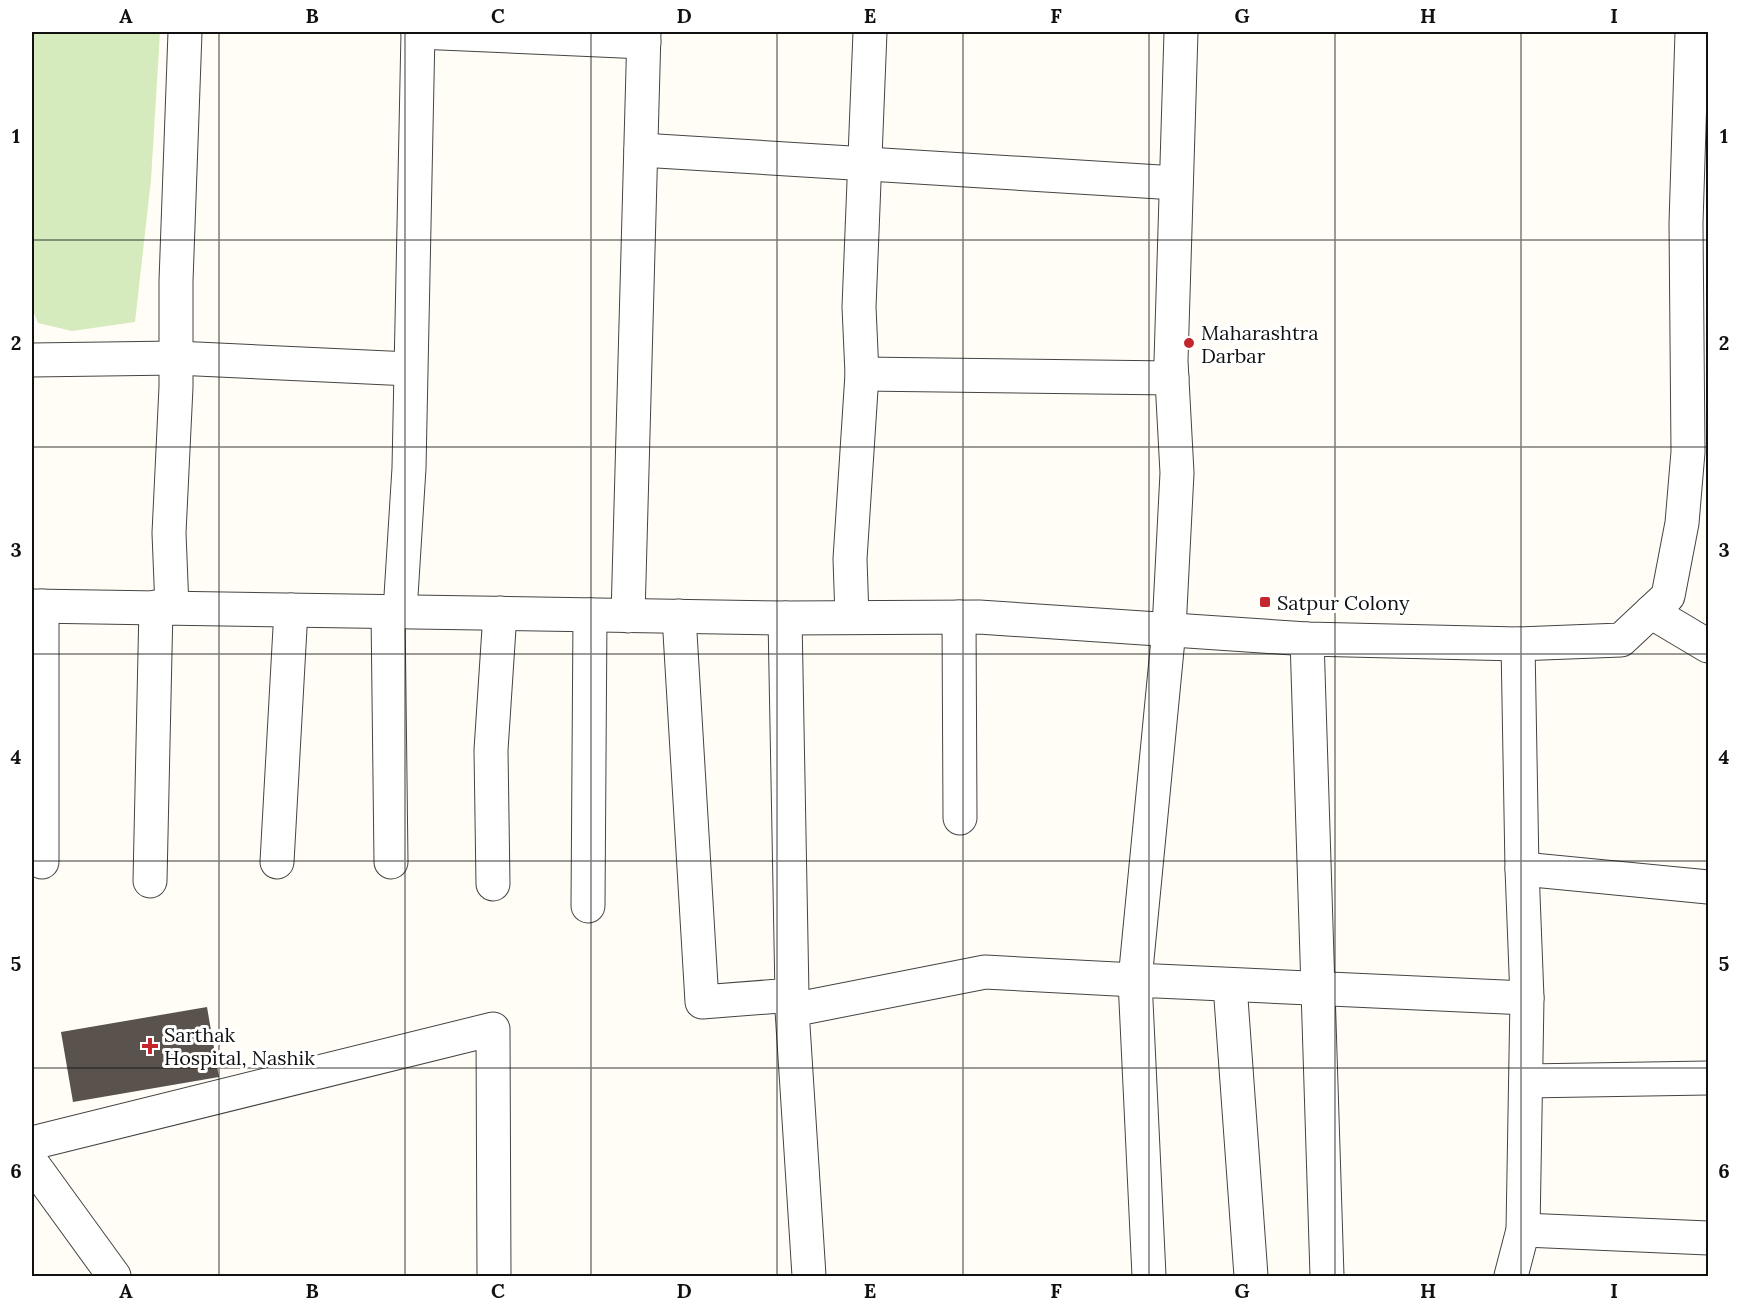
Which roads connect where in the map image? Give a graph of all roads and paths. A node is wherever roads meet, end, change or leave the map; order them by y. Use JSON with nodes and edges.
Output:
{"nodes":[{"id":1,"x":185,"y":32,"type":"edge"},
{"id":2,"x":418,"y":32,"type":"edge"},
{"id":3,"x":870,"y":32,"type":"edge"},
{"id":4,"x":1181,"y":32,"type":"edge"},
{"id":5,"x":1692,"y":32,"type":"edge"},
{"id":6,"x":644,"y":37,"type":"edge"},
{"id":7,"x":1700,"y":111,"type":"edge"},
{"id":8,"x":641,"y":150,"type":"junction"},
{"id":9,"x":864,"y":164,"type":"junction"},
{"id":10,"x":1176,"y":183,"type":"junction"},
{"id":11,"x":176,"y":358,"type":"junction"},
{"id":12,"x":32,"y":360,"type":"edge"},
{"id":13,"x":410,"y":369,"type":"junction"},
{"id":14,"x":862,"y":374,"type":"junction"},
{"id":15,"x":1172,"y":378,"type":"junction"},
{"id":16,"x":37,"y":606,"type":"edge"},
{"id":17,"x":164,"y":608,"type":"junction"},
{"id":18,"x":291,"y":610,"type":"junction"},
{"id":19,"x":394,"y":612,"type":"junction"},
{"id":20,"x":1652,"y":612,"type":"junction"},
{"id":21,"x":500,"y":613,"type":"junction"},
{"id":22,"x":590,"y":615,"type":"junction"},
{"id":23,"x":628,"y":616,"type":"junction"},
{"id":24,"x":679,"y":616,"type":"junction"},
{"id":25,"x":852,"y":617,"type":"junction"},
{"id":26,"x":959,"y":617,"type":"junction"},
{"id":27,"x":785,"y":618,"type":"junction"},
{"id":28,"x":1169,"y":629,"type":"junction"},
{"id":29,"x":1307,"y":639,"type":"junction"},
{"id":30,"x":1518,"y":644,"type":"junction"},
{"id":31,"x":1708,"y":646,"type":"edge"},
{"id":32,"x":960,"y":818,"type":"dead end"},
{"id":33,"x":42,"y":862,"type":"dead end"},
{"id":34,"x":277,"y":862,"type":"dead end"},
{"id":35,"x":391,"y":862,"type":"dead end"},
{"id":36,"x":1522,"y":869,"type":"junction"},
{"id":37,"x":150,"y":881,"type":"dead end"},
{"id":38,"x":493,"y":884,"type":"dead end"},
{"id":39,"x":1708,"y":887,"type":"edge"},
{"id":40,"x":588,"y":906,"type":"dead end"},
{"id":41,"x":1135,"y":980,"type":"junction"},
{"id":42,"x":1230,"y":985,"type":"junction"},
{"id":43,"x":1317,"y":989,"type":"junction"},
{"id":44,"x":1527,"y":998,"type":"junction"},
{"id":45,"x":1708,"y":1078,"type":"edge"},
{"id":46,"x":1526,"y":1081,"type":"junction"},
{"id":47,"x":32,"y":1143,"type":"edge"},
{"id":48,"x":32,"y":1163,"type":"edge"},
{"id":49,"x":1522,"y":1230,"type":"junction"},
{"id":50,"x":1708,"y":1238,"type":"edge"},
{"id":51,"x":114,"y":1276,"type":"edge"},
{"id":52,"x":494,"y":1276,"type":"edge"},
{"id":53,"x":809,"y":1276,"type":"edge"},
{"id":54,"x":1149,"y":1276,"type":"edge"},
{"id":55,"x":1251,"y":1276,"type":"edge"},
{"id":56,"x":1327,"y":1276,"type":"edge"},
{"id":57,"x":1510,"y":1276,"type":"edge"}],
"edges":[{"from":1,"to":11,"type":"street"},
{"from":2,"to":6,"type":"street"},
{"from":2,"to":13,"type":"street"},
{"from":3,"to":9,"type":"street"},
{"from":4,"to":10,"type":"street"},
{"from":5,"to":7,"type":"street"},
{"from":6,"to":8,"type":"street"},
{"from":7,"to":20,"type":"street"},
{"from":8,"to":9,"type":"street"},
{"from":8,"to":23,"type":"street"},
{"from":9,"to":10,"type":"street"},
{"from":9,"to":14,"type":"street"},
{"from":10,"to":15,"type":"street"},
{"from":11,"to":12,"type":"street"},
{"from":11,"to":13,"type":"street"},
{"from":11,"to":17,"type":"street"},
{"from":13,"to":19,"type":"street"},
{"from":14,"to":15,"type":"street"},
{"from":14,"to":25,"type":"street"},
{"from":15,"to":28,"type":"street"},
{"from":16,"to":17,"type":"street"},
{"from":16,"to":33,"type":"street"},
{"from":17,"to":18,"type":"street"},
{"from":17,"to":37,"type":"street"},
{"from":18,"to":19,"type":"street"},
{"from":18,"to":34,"type":"street"},
{"from":19,"to":21,"type":"street"},
{"from":19,"to":35,"type":"street"},
{"from":20,"to":30,"type":"street"},
{"from":20,"to":31,"type":"street"},
{"from":21,"to":22,"type":"street"},
{"from":21,"to":38,"type":"street"},
{"from":22,"to":23,"type":"street"},
{"from":22,"to":40,"type":"street"},
{"from":23,"to":24,"type":"street"},
{"from":24,"to":27,"type":"street"},
{"from":24,"to":27,"type":"street"},
{"from":25,"to":26,"type":"street"},
{"from":25,"to":27,"type":"street"},
{"from":26,"to":28,"type":"street"},
{"from":26,"to":32,"type":"street"},
{"from":28,"to":29,"type":"street"},
{"from":28,"to":41,"type":"street"},
{"from":29,"to":30,"type":"street"},
{"from":29,"to":43,"type":"street"},
{"from":30,"to":36,"type":"street"},
{"from":36,"to":39,"type":"street"},
{"from":36,"to":44,"type":"street"},
{"from":41,"to":42,"type":"street"},
{"from":41,"to":53,"type":"street"},
{"from":41,"to":54,"type":"street"},
{"from":42,"to":43,"type":"street"},
{"from":42,"to":55,"type":"street"},
{"from":43,"to":44,"type":"street"},
{"from":43,"to":56,"type":"street"},
{"from":44,"to":46,"type":"street"},
{"from":45,"to":46,"type":"street"},
{"from":46,"to":49,"type":"street"},
{"from":47,"to":52,"type":"street"},
{"from":48,"to":51,"type":"street"},
{"from":49,"to":50,"type":"street"},
{"from":49,"to":57,"type":"street"}]}
